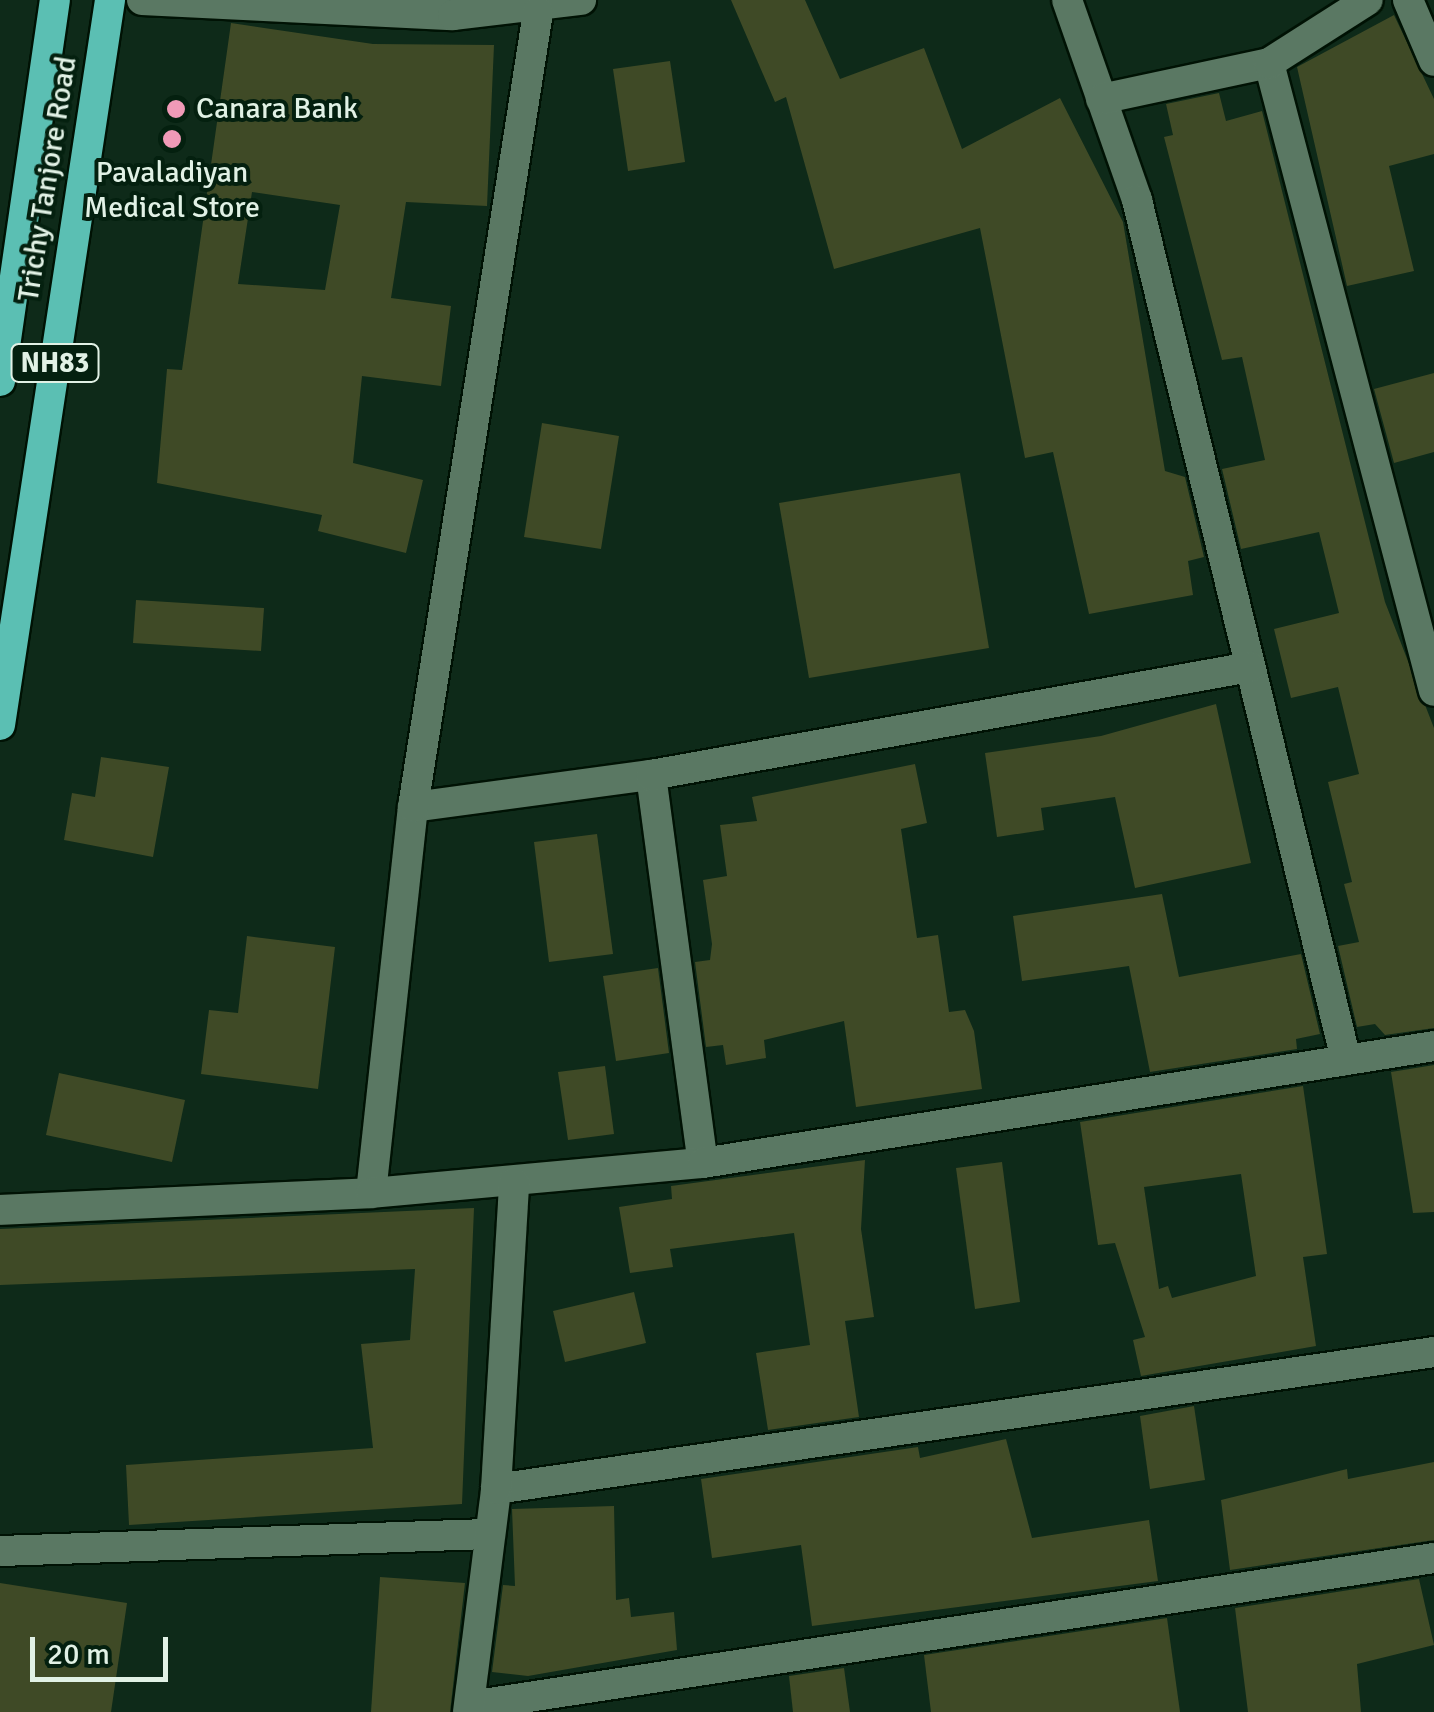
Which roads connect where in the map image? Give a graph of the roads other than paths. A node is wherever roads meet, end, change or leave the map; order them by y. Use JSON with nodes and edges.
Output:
{"nodes":[{"id":1,"x":55,"y":0,"type":"edge"},
{"id":2,"x":110,"y":0,"type":"edge"},
{"id":3,"x":142,"y":0,"type":"edge"},
{"id":4,"x":581,"y":0,"type":"edge"},
{"id":5,"x":1067,"y":0,"type":"edge"},
{"id":6,"x":1368,"y":0,"type":"edge"},
{"id":7,"x":1408,"y":0,"type":"edge"},
{"id":8,"x":538,"y":12,"type":"junction"},
{"id":9,"x":1434,"y":61,"type":"edge"},
{"id":10,"x":1269,"y":63,"type":"junction"},
{"id":11,"x":1101,"y":98,"type":"junction"},
{"id":12,"x":12,"y":235,"type":"edge"},
{"id":13,"x":0,"y":381,"type":"edge"},
{"id":14,"x":1250,"y":667,"type":"junction"},
{"id":15,"x":1434,"y":691,"type":"edge"},
{"id":16,"x":0,"y":725,"type":"edge"},
{"id":17,"x":650,"y":775,"type":"junction"},
{"id":18,"x":413,"y":807,"type":"junction"},
{"id":19,"x":1434,"y":1046,"type":"edge"},
{"id":20,"x":1346,"y":1060,"type":"junction"},
{"id":21,"x":703,"y":1163,"type":"junction"},
{"id":22,"x":514,"y":1183,"type":"junction"},
{"id":23,"x":371,"y":1193,"type":"junction"},
{"id":24,"x":0,"y":1210,"type":"edge"},
{"id":25,"x":1434,"y":1352,"type":"edge"},
{"id":26,"x":496,"y":1489,"type":"junction"},
{"id":27,"x":490,"y":1534,"type":"junction"},
{"id":28,"x":0,"y":1551,"type":"edge"},
{"id":29,"x":1434,"y":1558,"type":"edge"},
{"id":30,"x":469,"y":1709,"type":"edge"}],
"edges":[{"from":1,"to":12,"type":"highway","name":"Trichy Tanjore Road","number":"NH83"},
{"from":2,"to":16,"type":"highway","name":"Trichy Tanjore Road","number":"NH83"},
{"from":3,"to":8,"type":"street"},
{"from":4,"to":8,"type":"street"},
{"from":5,"to":11,"type":"street"},
{"from":6,"to":10,"type":"street"},
{"from":7,"to":9,"type":"street"},
{"from":8,"to":18,"type":"street"},
{"from":10,"to":11,"type":"street"},
{"from":10,"to":15,"type":"street"},
{"from":11,"to":14,"type":"street"},
{"from":12,"to":13,"type":"highway","name":"Trichy Tanjore Road","number":"NH83"},
{"from":14,"to":17,"type":"street"},
{"from":14,"to":20,"type":"street"},
{"from":17,"to":18,"type":"street"},
{"from":17,"to":21,"type":"street"},
{"from":18,"to":23,"type":"street"},
{"from":19,"to":20,"type":"street"},
{"from":20,"to":21,"type":"street"},
{"from":21,"to":22,"type":"street"},
{"from":22,"to":23,"type":"street"},
{"from":22,"to":26,"type":"street"},
{"from":23,"to":24,"type":"street"},
{"from":25,"to":26,"type":"street"},
{"from":26,"to":27,"type":"street"},
{"from":27,"to":28,"type":"street"},
{"from":27,"to":30,"type":"street"},
{"from":29,"to":30,"type":"street"}]}
